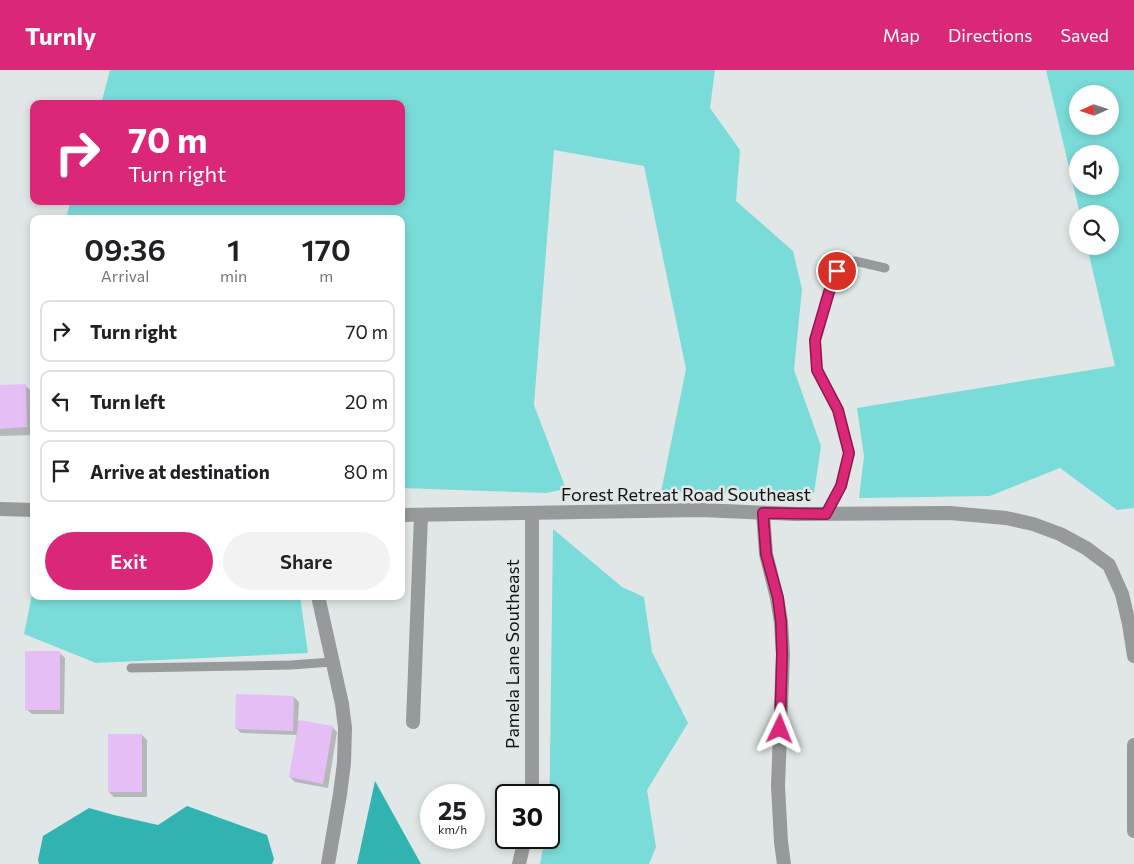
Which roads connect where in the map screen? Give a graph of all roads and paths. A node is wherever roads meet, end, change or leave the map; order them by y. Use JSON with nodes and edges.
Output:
{"nodes":[{"id":1,"x":885,"y":268,"type":"dead end"},
{"id":2,"x":0,"y":509,"type":"edge"},
{"id":3,"x":30,"y":510,"type":"edge"},
{"id":4,"x":532,"y":513,"type":"junction"},
{"id":5,"x":763,"y":513,"type":"junction"},
{"id":6,"x":826,"y":514,"type":"junction"},
{"id":7,"x":405,"y":515,"type":"edge"},
{"id":8,"x":421,"y":515,"type":"junction"},
{"id":9,"x":319,"y":600,"type":"edge"},
{"id":10,"x":1134,"y":656,"type":"edge"},
{"id":11,"x":332,"y":662,"type":"junction"},
{"id":12,"x":131,"y":668,"type":"dead end"},
{"id":13,"x":413,"y":722,"type":"dead end"},
{"id":14,"x":1134,"y":745,"type":"edge"},
{"id":15,"x":532,"y":784,"type":"edge"},
{"id":16,"x":1134,"y":831,"type":"edge"},
{"id":17,"x":522,"y":849,"type":"edge"},
{"id":18,"x":328,"y":864,"type":"edge"},
{"id":19,"x":519,"y":864,"type":"edge"},
{"id":20,"x":784,"y":864,"type":"edge"}],
"edges":[{"from":1,"to":6,"type":"lane"},
{"from":2,"to":3,"type":"street"},
{"from":4,"to":5,"type":"street","name":"Forest Retreat Road Southeast"},
{"from":4,"to":8,"type":"street","name":"Forest Retreat Road Southeast"},
{"from":4,"to":15,"type":"street","name":"Pamela Lane Southeast"},
{"from":5,"to":6,"type":"street","name":"Forest Retreat Road Southeast"},
{"from":5,"to":20,"type":"street"},
{"from":6,"to":10,"type":"street","name":"Forest Retreat Road Southeast"},
{"from":7,"to":8,"type":"street","name":"Forest Retreat Road Southeast"},
{"from":8,"to":13,"type":"street"},
{"from":9,"to":11,"type":"street"},
{"from":11,"to":12,"type":"lane"},
{"from":11,"to":18,"type":"street"},
{"from":14,"to":16,"type":"street"},
{"from":17,"to":19,"type":"street"}]}
